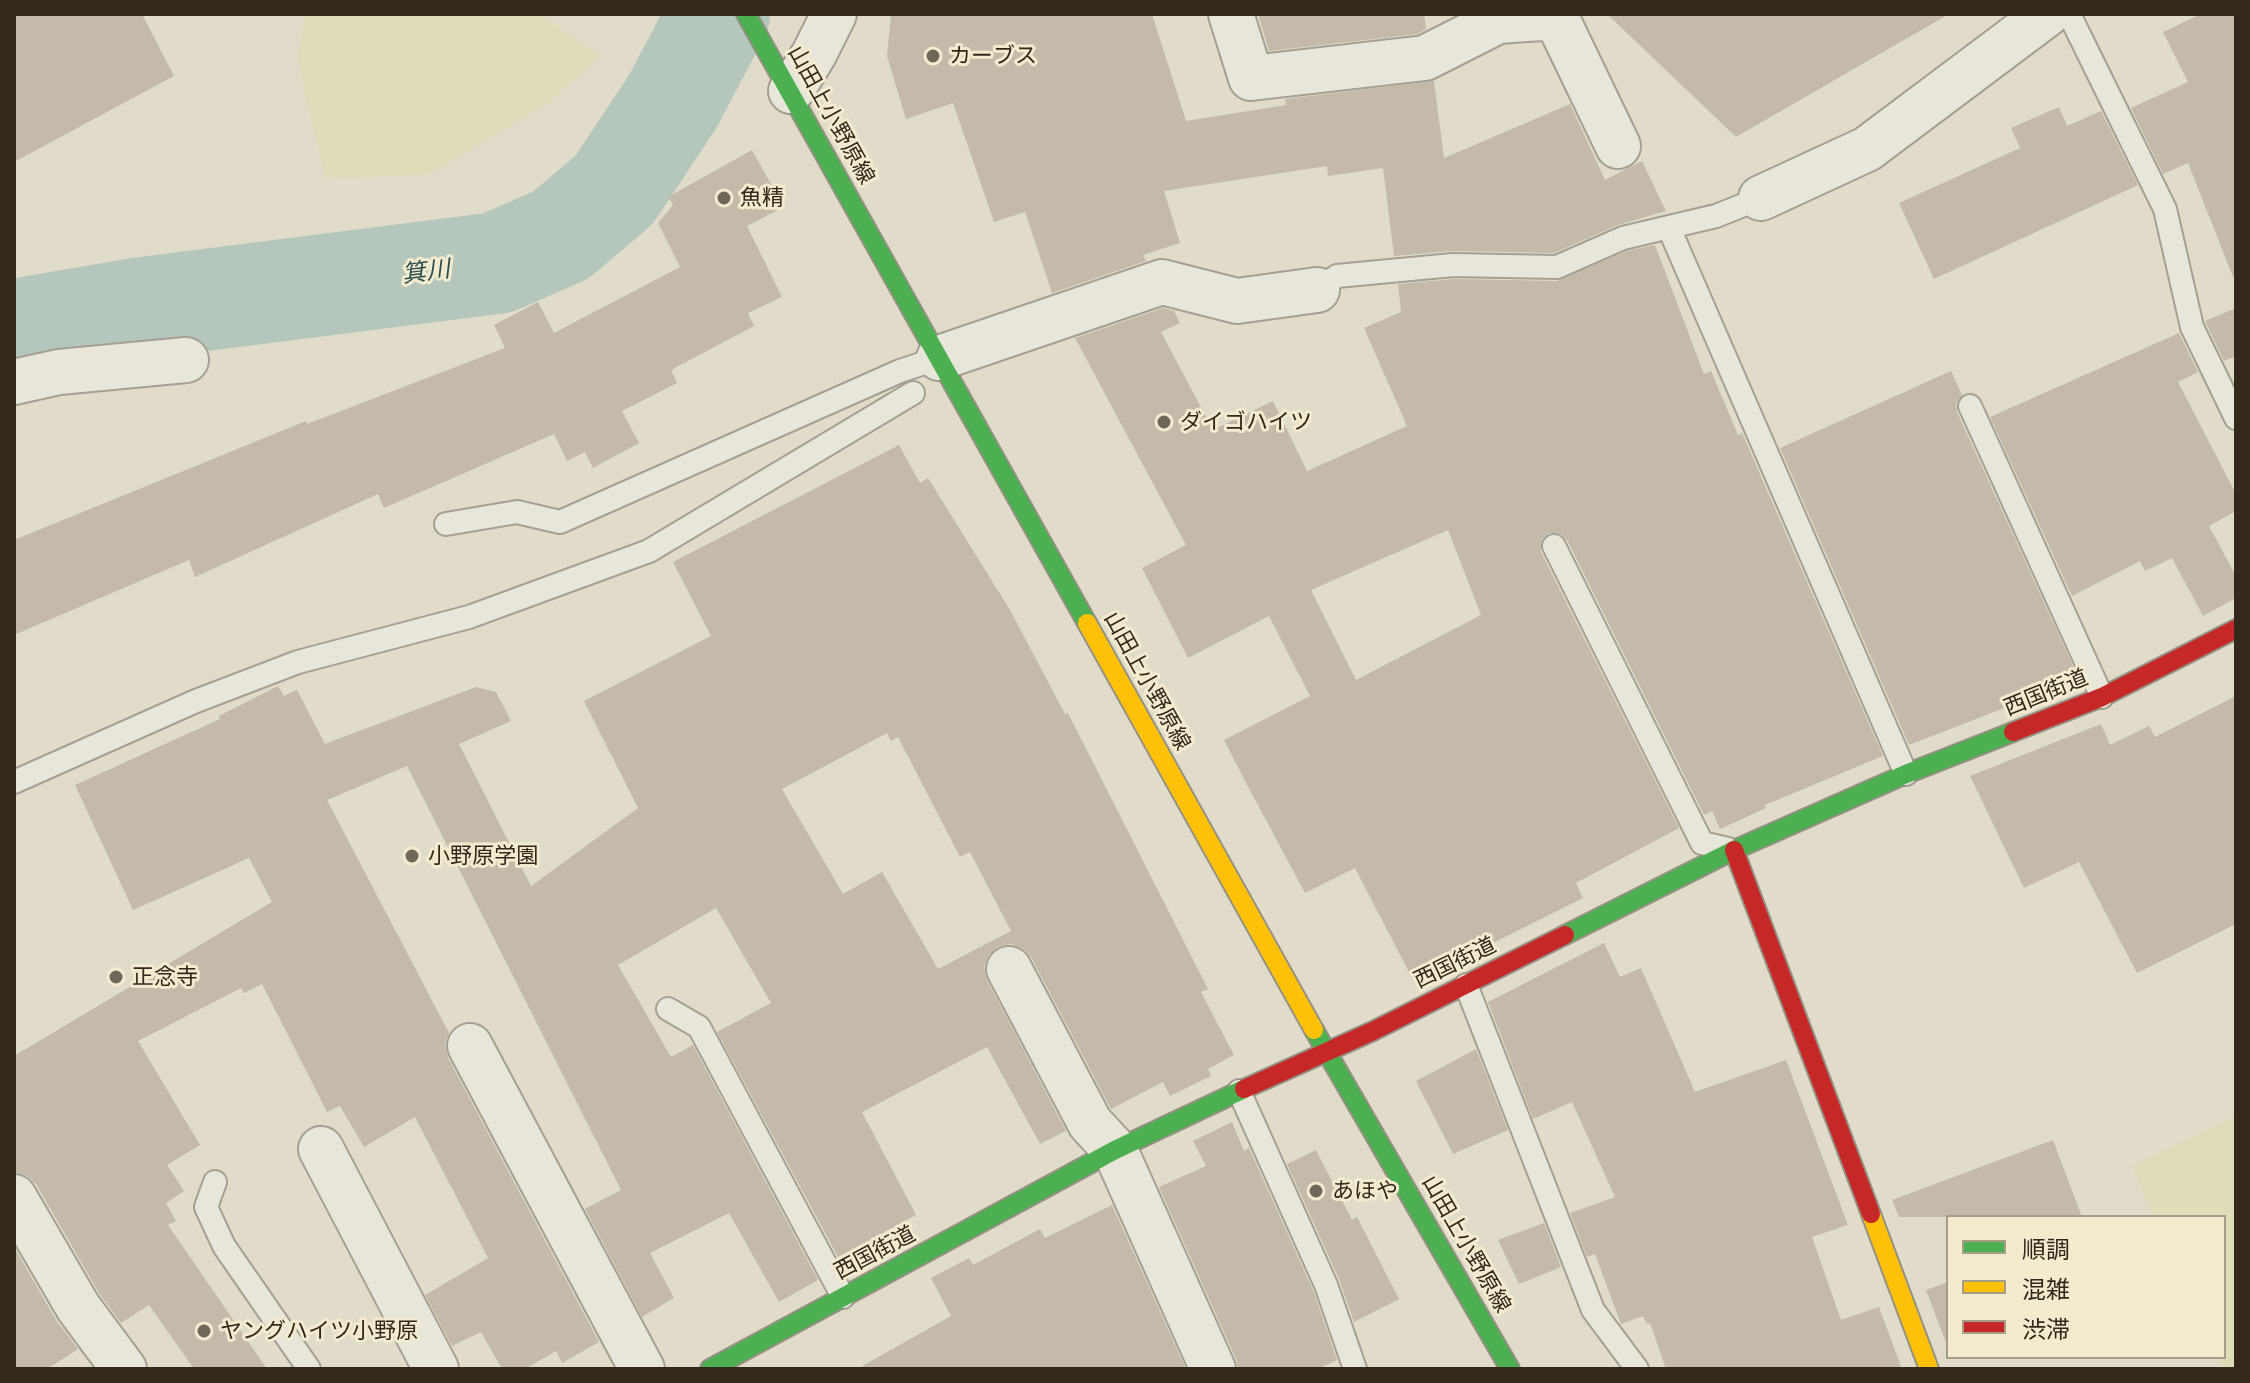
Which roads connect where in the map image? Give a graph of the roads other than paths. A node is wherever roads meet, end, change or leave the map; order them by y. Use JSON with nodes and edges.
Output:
{"nodes":[{"id":1,"x":834,"y":14,"type":"edge"},
{"id":2,"x":1231,"y":14,"type":"edge"},
{"id":3,"x":2047,"y":14,"type":"edge"},
{"id":4,"x":2069,"y":14,"type":"edge"},
{"id":5,"x":1497,"y":18,"type":"edge"},
{"id":6,"x":758,"y":22,"type":"edge"},
{"id":7,"x":791,"y":91,"type":"junction"},
{"id":8,"x":1618,"y":146,"type":"dead end"},
{"id":9,"x":1761,"y":198,"type":"joint"},
{"id":10,"x":1669,"y":228,"type":"junction"},
{"id":11,"x":1317,"y":290,"type":"joint"},
{"id":12,"x":939,"y":358,"type":"junction"},
{"id":13,"x":186,"y":360,"type":"dead end"},
{"id":14,"x":14,"y":382,"type":"edge"},
{"id":15,"x":913,"y":393,"type":"dead end"},
{"id":16,"x":1970,"y":406,"type":"dead end"},
{"id":17,"x":2236,"y":418,"type":"edge"},
{"id":18,"x":446,"y":524,"type":"dead end"},
{"id":19,"x":1554,"y":546,"type":"dead end"},
{"id":20,"x":2236,"y":629,"type":"edge"},
{"id":21,"x":2102,"y":697,"type":"junction"},
{"id":22,"x":1906,"y":774,"type":"junction"},
{"id":23,"x":14,"y":782,"type":"edge"},
{"id":24,"x":1734,"y":850,"type":"junction"},
{"id":25,"x":1009,"y":969,"type":"dead end"},
{"id":26,"x":1466,"y":985,"type":"junction"},
{"id":27,"x":668,"y":1009,"type":"dead end"},
{"id":28,"x":470,"y":1046,"type":"dead end"},
{"id":29,"x":1326,"y":1051,"type":"junction"},
{"id":30,"x":1239,"y":1091,"type":"junction"},
{"id":31,"x":321,"y":1149,"type":"dead end"},
{"id":32,"x":1115,"y":1150,"type":"junction"},
{"id":33,"x":215,"y":1182,"type":"dead end"},
{"id":34,"x":14,"y":1197,"type":"edge"},
{"id":35,"x":843,"y":1297,"type":"junction"},
{"id":36,"x":124,"y":1369,"type":"edge"},
{"id":37,"x":309,"y":1369,"type":"edge"},
{"id":38,"x":436,"y":1369,"type":"edge"},
{"id":39,"x":642,"y":1369,"type":"edge"},
{"id":40,"x":710,"y":1369,"type":"edge"},
{"id":41,"x":1213,"y":1369,"type":"edge"},
{"id":42,"x":1355,"y":1369,"type":"edge"},
{"id":43,"x":1510,"y":1369,"type":"edge"},
{"id":44,"x":1637,"y":1369,"type":"edge"},
{"id":45,"x":1929,"y":1369,"type":"edge"}],
"edges":[{"from":1,"to":7,"type":"street"},
{"from":2,"to":5,"type":"street"},
{"from":3,"to":9,"type":"street"},
{"from":4,"to":17,"type":"lane"},
{"from":5,"to":8,"type":"street"},
{"from":6,"to":7,"type":"street","name":"山田上小野原線"},
{"from":7,"to":12,"type":"street","name":"山田上小野原線"},
{"from":9,"to":10,"type":"lane"},
{"from":10,"to":11,"type":"lane"},
{"from":10,"to":22,"type":"lane"},
{"from":11,"to":12,"type":"street"},
{"from":12,"to":18,"type":"lane"},
{"from":12,"to":29,"type":"street","name":"山田上小野原線"},
{"from":13,"to":14,"type":"street"},
{"from":15,"to":23,"type":"lane"},
{"from":16,"to":21,"type":"lane"},
{"from":19,"to":24,"type":"lane"},
{"from":20,"to":21,"type":"street","name":"西国街道"},
{"from":21,"to":22,"type":"street","name":"西国街道"},
{"from":22,"to":24,"type":"street","name":"西国街道"},
{"from":24,"to":26,"type":"street","name":"西国街道"},
{"from":24,"to":45,"type":"street"},
{"from":25,"to":32,"type":"street"},
{"from":26,"to":29,"type":"street","name":"西国街道"},
{"from":26,"to":44,"type":"lane"},
{"from":27,"to":35,"type":"lane"},
{"from":28,"to":39,"type":"street"},
{"from":29,"to":30,"type":"street","name":"西国街道"},
{"from":29,"to":43,"type":"street","name":"山田上小野原線"},
{"from":30,"to":32,"type":"street","name":"西国街道"},
{"from":30,"to":42,"type":"lane"},
{"from":31,"to":38,"type":"street"},
{"from":32,"to":35,"type":"street","name":"西国街道"},
{"from":32,"to":41,"type":"street"},
{"from":33,"to":37,"type":"lane"},
{"from":34,"to":36,"type":"street"},
{"from":35,"to":40,"type":"street","name":"西国街道"}]}
